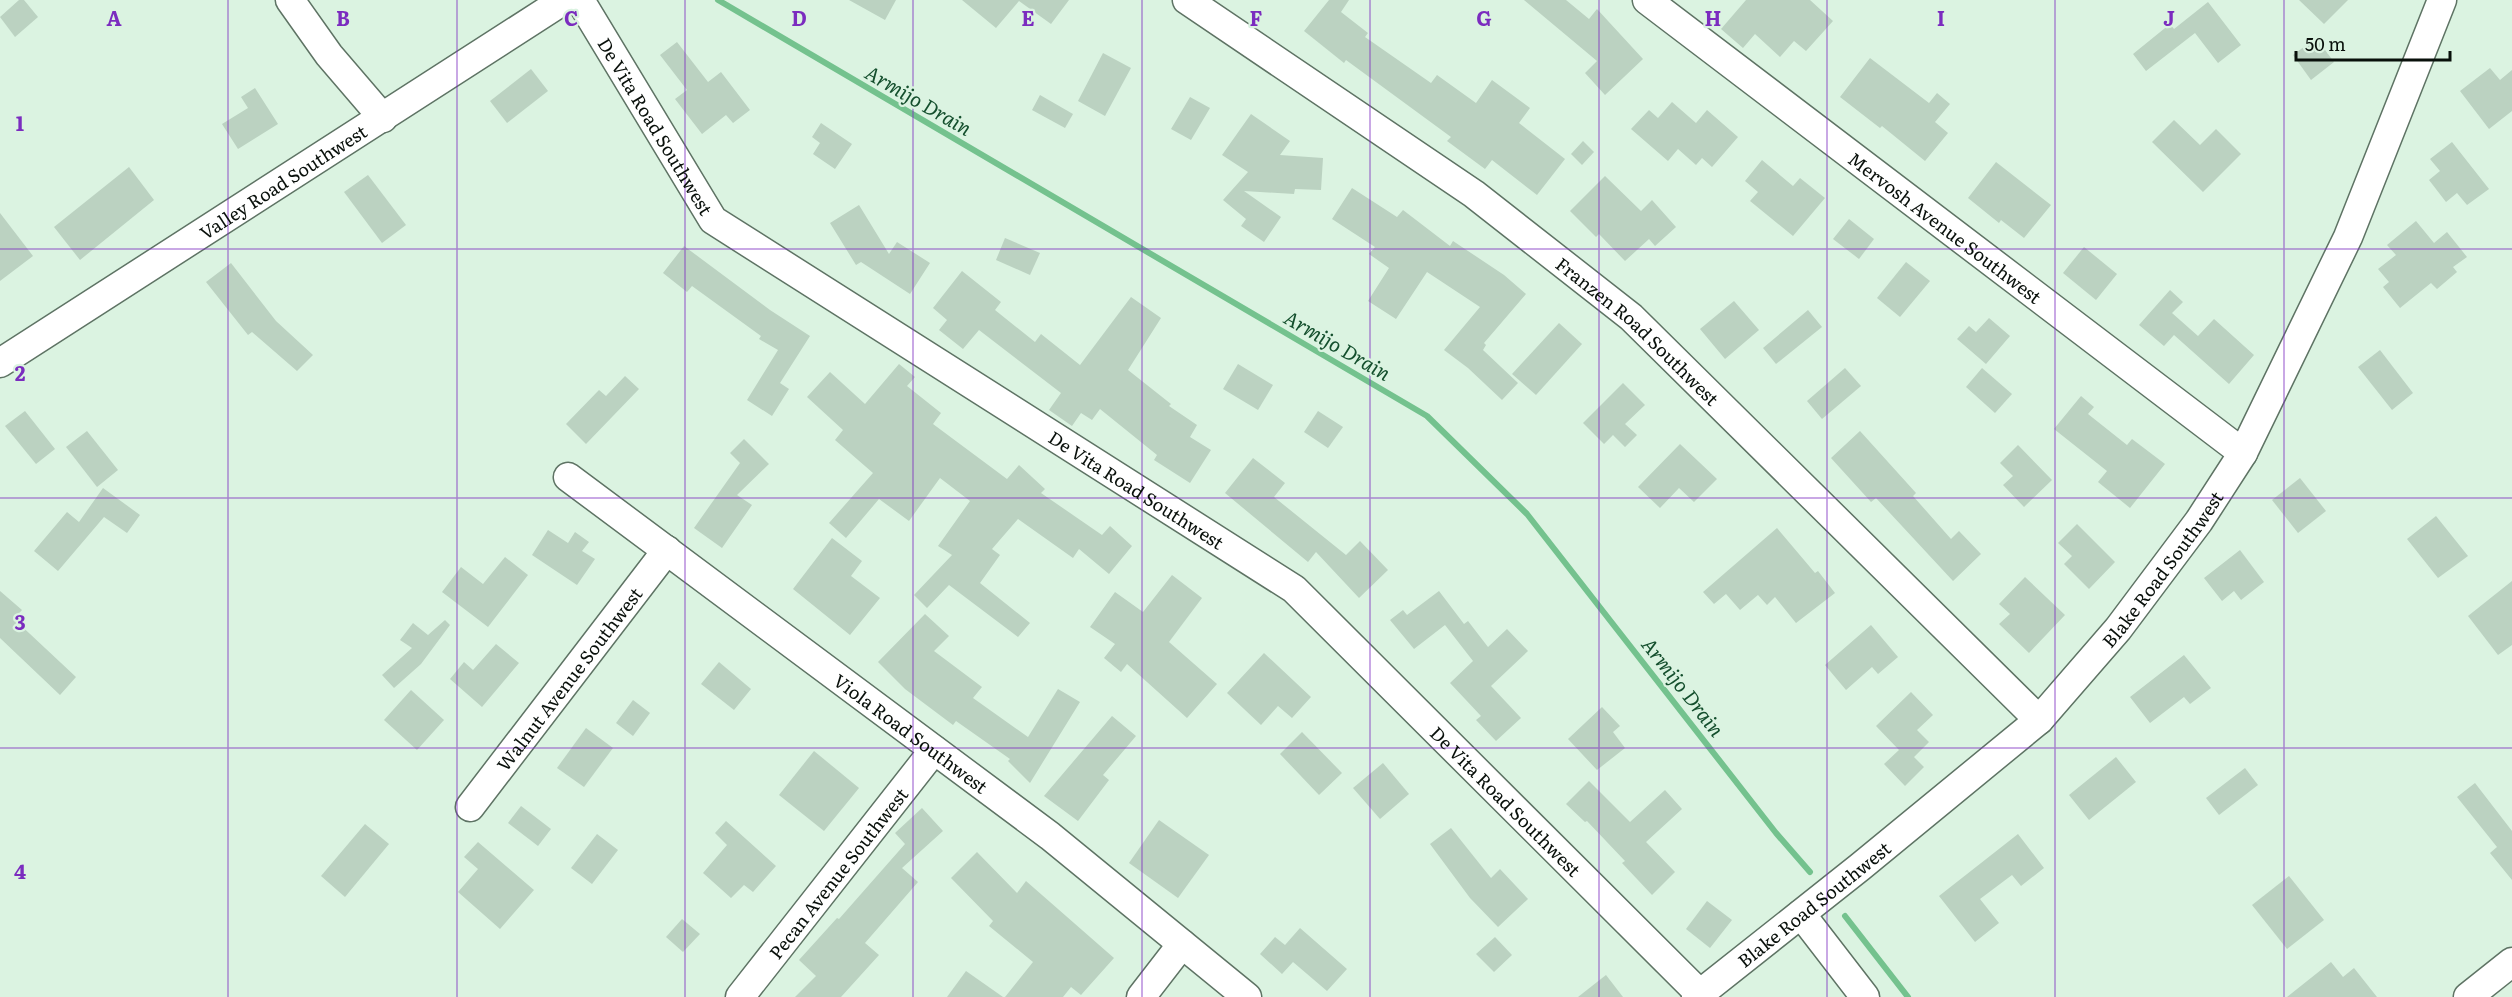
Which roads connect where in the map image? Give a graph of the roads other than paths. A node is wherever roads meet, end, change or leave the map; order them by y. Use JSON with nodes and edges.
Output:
{"nodes":[{"id":1,"x":290,"y":0,"type":"edge"},
{"id":2,"x":564,"y":0,"type":"edge"},
{"id":3,"x":580,"y":0,"type":"edge"},
{"id":4,"x":1187,"y":0,"type":"edge"},
{"id":5,"x":1647,"y":0,"type":"edge"},
{"id":6,"x":2442,"y":0,"type":"edge"},
{"id":7,"x":383,"y":118,"type":"junction"},
{"id":8,"x":0,"y":363,"type":"edge"},
{"id":9,"x":2243,"y":453,"type":"junction"},
{"id":10,"x":568,"y":477,"type":"dead end"},
{"id":11,"x":667,"y":550,"type":"junction"},
{"id":12,"x":2039,"y":720,"type":"junction"},
{"id":13,"x":934,"y":750,"type":"junction"},
{"id":14,"x":470,"y":807,"type":"dead end"},
{"id":15,"x":1801,"y":915,"type":"junction"},
{"id":16,"x":1182,"y":944,"type":"junction"},
{"id":17,"x":2512,"y":962,"type":"edge"},
{"id":18,"x":1698,"y":995,"type":"edge"},
{"id":19,"x":740,"y":997,"type":"edge"},
{"id":20,"x":1141,"y":997,"type":"edge"},
{"id":21,"x":1247,"y":997,"type":"edge"},
{"id":22,"x":1865,"y":997,"type":"edge"},
{"id":23,"x":2468,"y":997,"type":"edge"}],
"edges":[{"from":1,"to":7,"type":"street"},
{"from":2,"to":7,"type":"street","name":"Valley Road Southwest"},
{"from":3,"to":18,"type":"street","name":"De Vita Road Southwest"},
{"from":4,"to":12,"type":"street","name":"Franzen Road Southwest"},
{"from":5,"to":9,"type":"street","name":"Mervosh Avenue Southwest"},
{"from":6,"to":9,"type":"street","name":"Blake Road Southwest"},
{"from":7,"to":8,"type":"street","name":"Valley Road Southwest"},
{"from":9,"to":12,"type":"street","name":"Blake Road Southwest"},
{"from":10,"to":11,"type":"street","name":"Viola Road Southwest"},
{"from":11,"to":13,"type":"street","name":"Viola Road Southwest"},
{"from":11,"to":14,"type":"street","name":"Walnut Avenue Southwest"},
{"from":12,"to":15,"type":"street","name":"Blake Road Southwest"},
{"from":13,"to":16,"type":"street","name":"Viola Road Southwest"},
{"from":13,"to":19,"type":"street","name":"Pecan Avenue Southwest"},
{"from":15,"to":18,"type":"street","name":"Blake Road Southwest"},
{"from":15,"to":22,"type":"street"},
{"from":16,"to":20,"type":"street"},
{"from":16,"to":21,"type":"street","name":"Viola Road Southwest"},
{"from":17,"to":23,"type":"street"}]}
